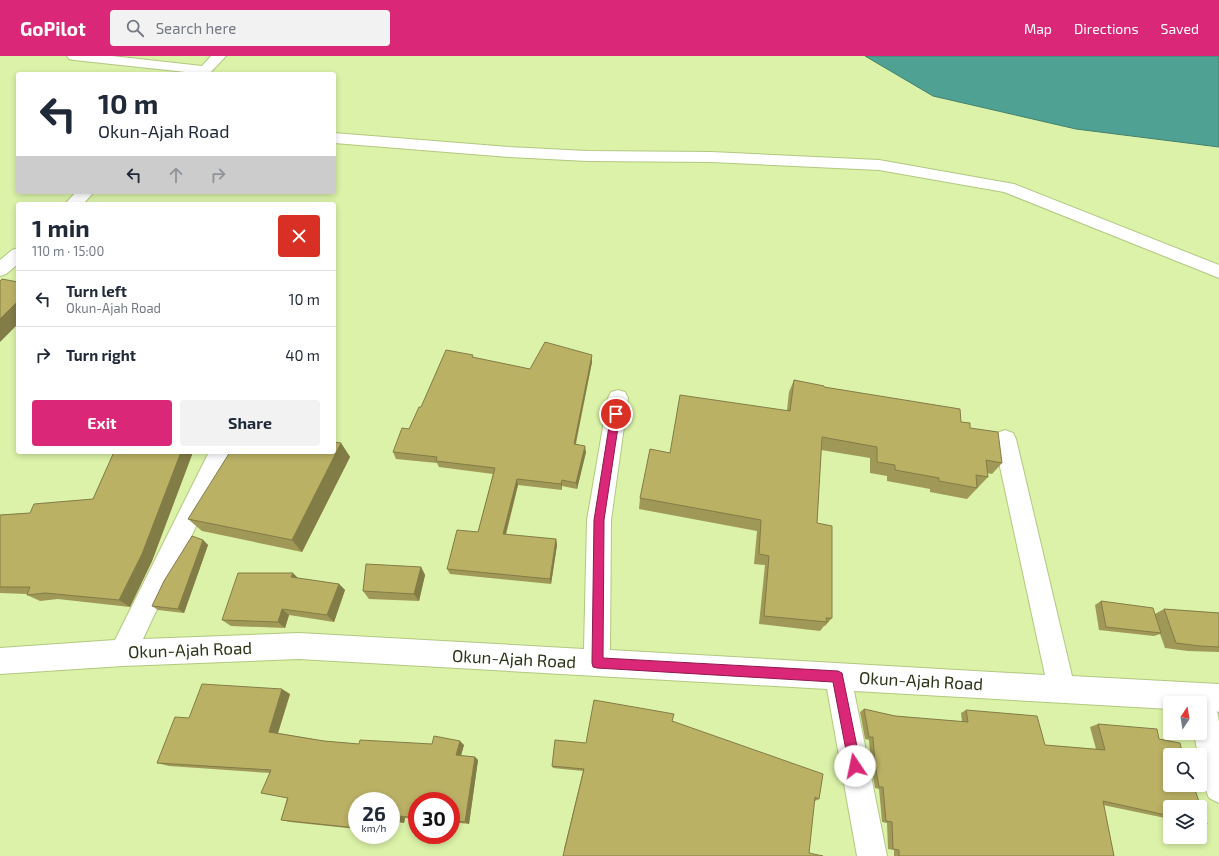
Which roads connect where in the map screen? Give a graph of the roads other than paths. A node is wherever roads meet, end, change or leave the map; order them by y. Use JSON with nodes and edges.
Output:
{"nodes":[{"id":1,"x":74,"y":56,"type":"edge"},
{"id":2,"x":218,"y":56,"type":"edge"},
{"id":3,"x":203,"y":72,"type":"edge"},
{"id":4,"x":336,"y":138,"type":"edge"},
{"id":5,"x":84,"y":194,"type":"edge"},
{"id":6,"x":75,"y":202,"type":"edge"},
{"id":7,"x":0,"y":252,"type":"edge"},
{"id":8,"x":16,"y":254,"type":"edge"},
{"id":9,"x":16,"y":256,"type":"edge"},
{"id":10,"x":0,"y":270,"type":"edge"},
{"id":11,"x":1219,"y":272,"type":"edge"},
{"id":12,"x":618,"y":398,"type":"dead end"},
{"id":13,"x":1005,"y":440,"type":"dead end"},
{"id":14,"x":219,"y":454,"type":"edge"},
{"id":15,"x":123,"y":653,"type":"junction"},
{"id":16,"x":0,"y":661,"type":"edge"},
{"id":17,"x":597,"y":663,"type":"junction"},
{"id":18,"x":838,"y":677,"type":"junction"},
{"id":19,"x":1062,"y":689,"type":"junction"},
{"id":20,"x":1209,"y":698,"type":"edge"},
{"id":21,"x":1219,"y":788,"type":"edge"},
{"id":22,"x":872,"y":856,"type":"edge"}],
"edges":[{"from":1,"to":3,"type":"street"},
{"from":2,"to":3,"type":"street"},
{"from":4,"to":11,"type":"street"},
{"from":5,"to":6,"type":"street"},
{"from":7,"to":8,"type":"street"},
{"from":9,"to":10,"type":"street"},
{"from":12,"to":17,"type":"street"},
{"from":13,"to":19,"type":"street"},
{"from":14,"to":15,"type":"street"},
{"from":15,"to":16,"type":"street","name":"Okun-Ajah Road"},
{"from":15,"to":17,"type":"street","name":"Okun-Ajah Road"},
{"from":17,"to":18,"type":"street","name":"Okun-Ajah Road"},
{"from":18,"to":19,"type":"street","name":"Okun-Ajah Road"},
{"from":18,"to":22,"type":"street"},
{"from":19,"to":20,"type":"street","name":"Okun-Ajah Road"},
{"from":20,"to":21,"type":"street"}]}
